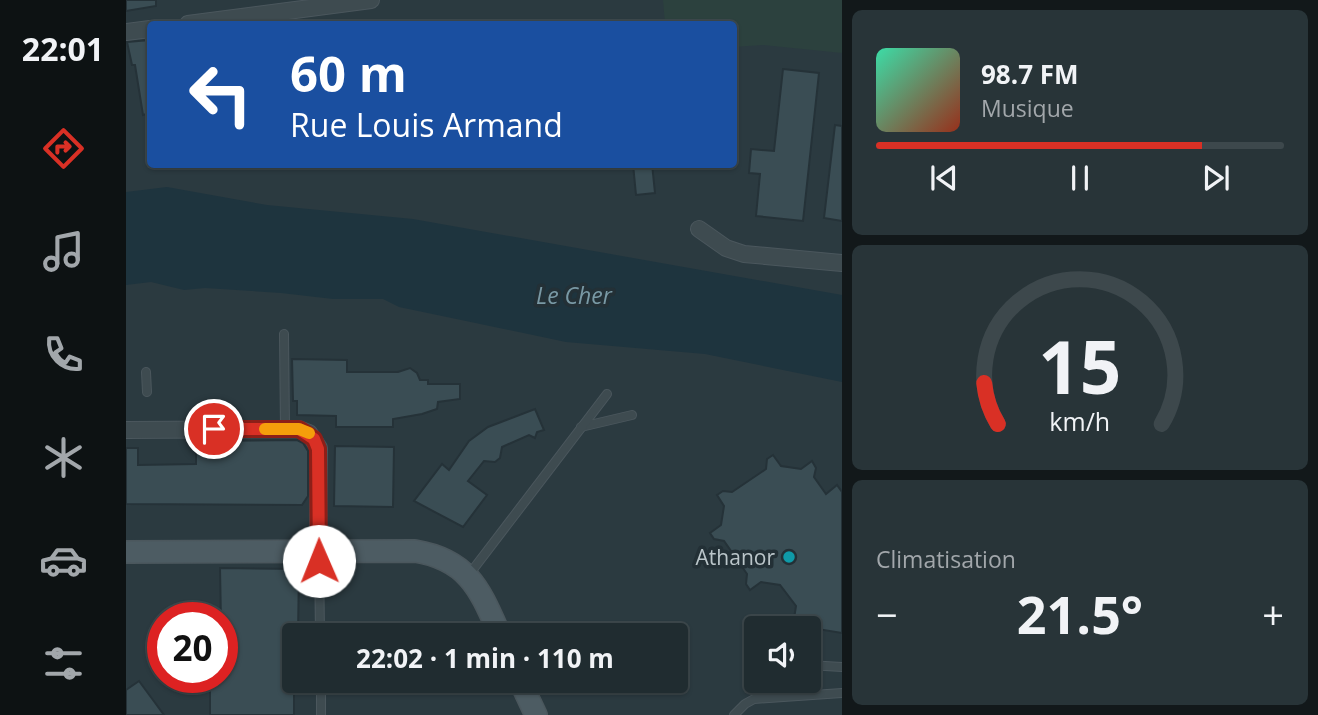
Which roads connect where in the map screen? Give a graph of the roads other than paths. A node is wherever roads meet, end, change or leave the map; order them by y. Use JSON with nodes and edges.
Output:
{"nodes":[{"id":1,"x":371,"y":0,"type":"edge"},
{"id":2,"x":211,"y":21,"type":"edge"},
{"id":3,"x":147,"y":29,"type":"edge"},
{"id":4,"x":126,"y":32,"type":"edge"},
{"id":5,"x":699,"y":229,"type":"dead end"},
{"id":6,"x":842,"y":263,"type":"edge"},
{"id":7,"x":284,"y":334,"type":"dead end"},
{"id":8,"x":146,"y":372,"type":"dead end"},
{"id":9,"x":147,"y":392,"type":"dead end"},
{"id":10,"x":607,"y":394,"type":"dead end"},
{"id":11,"x":632,"y":415,"type":"dead end"},
{"id":12,"x":581,"y":427,"type":"junction"},
{"id":13,"x":285,"y":429,"type":"junction"},
{"id":14,"x":126,"y":430,"type":"edge"},
{"id":15,"x":126,"y":552,"type":"edge"},
{"id":16,"x":318,"y":552,"type":"junction"},
{"id":17,"x":468,"y":576,"type":"junction"},
{"id":18,"x":320,"y":623,"type":"edge"},
{"id":19,"x":494,"y":623,"type":"edge"},
{"id":20,"x":821,"y":666,"type":"edge"},
{"id":21,"x":842,"y":667,"type":"edge"},
{"id":22,"x":321,"y":693,"type":"edge"},
{"id":23,"x":526,"y":693,"type":"edge"},
{"id":24,"x":842,"y":693,"type":"edge"},
{"id":25,"x":321,"y":715,"type":"edge"},
{"id":26,"x":536,"y":715,"type":"edge"},
{"id":27,"x":734,"y":715,"type":"edge"}],
"edges":[{"from":1,"to":2,"type":"street"},
{"from":3,"to":4,"type":"street"},
{"from":5,"to":6,"type":"street"},
{"from":7,"to":13,"type":"lane"},
{"from":8,"to":9,"type":"lane"},
{"from":10,"to":12,"type":"lane"},
{"from":11,"to":12,"type":"lane"},
{"from":12,"to":17,"type":"lane"},
{"from":13,"to":14,"type":"street"},
{"from":13,"to":16,"type":"street"},
{"from":15,"to":16,"type":"street"},
{"from":16,"to":17,"type":"street"},
{"from":16,"to":18,"type":"lane"},
{"from":17,"to":19,"type":"street"},
{"from":20,"to":21,"type":"lane"},
{"from":22,"to":25,"type":"lane"},
{"from":23,"to":26,"type":"street"},
{"from":24,"to":27,"type":"lane"}]}
